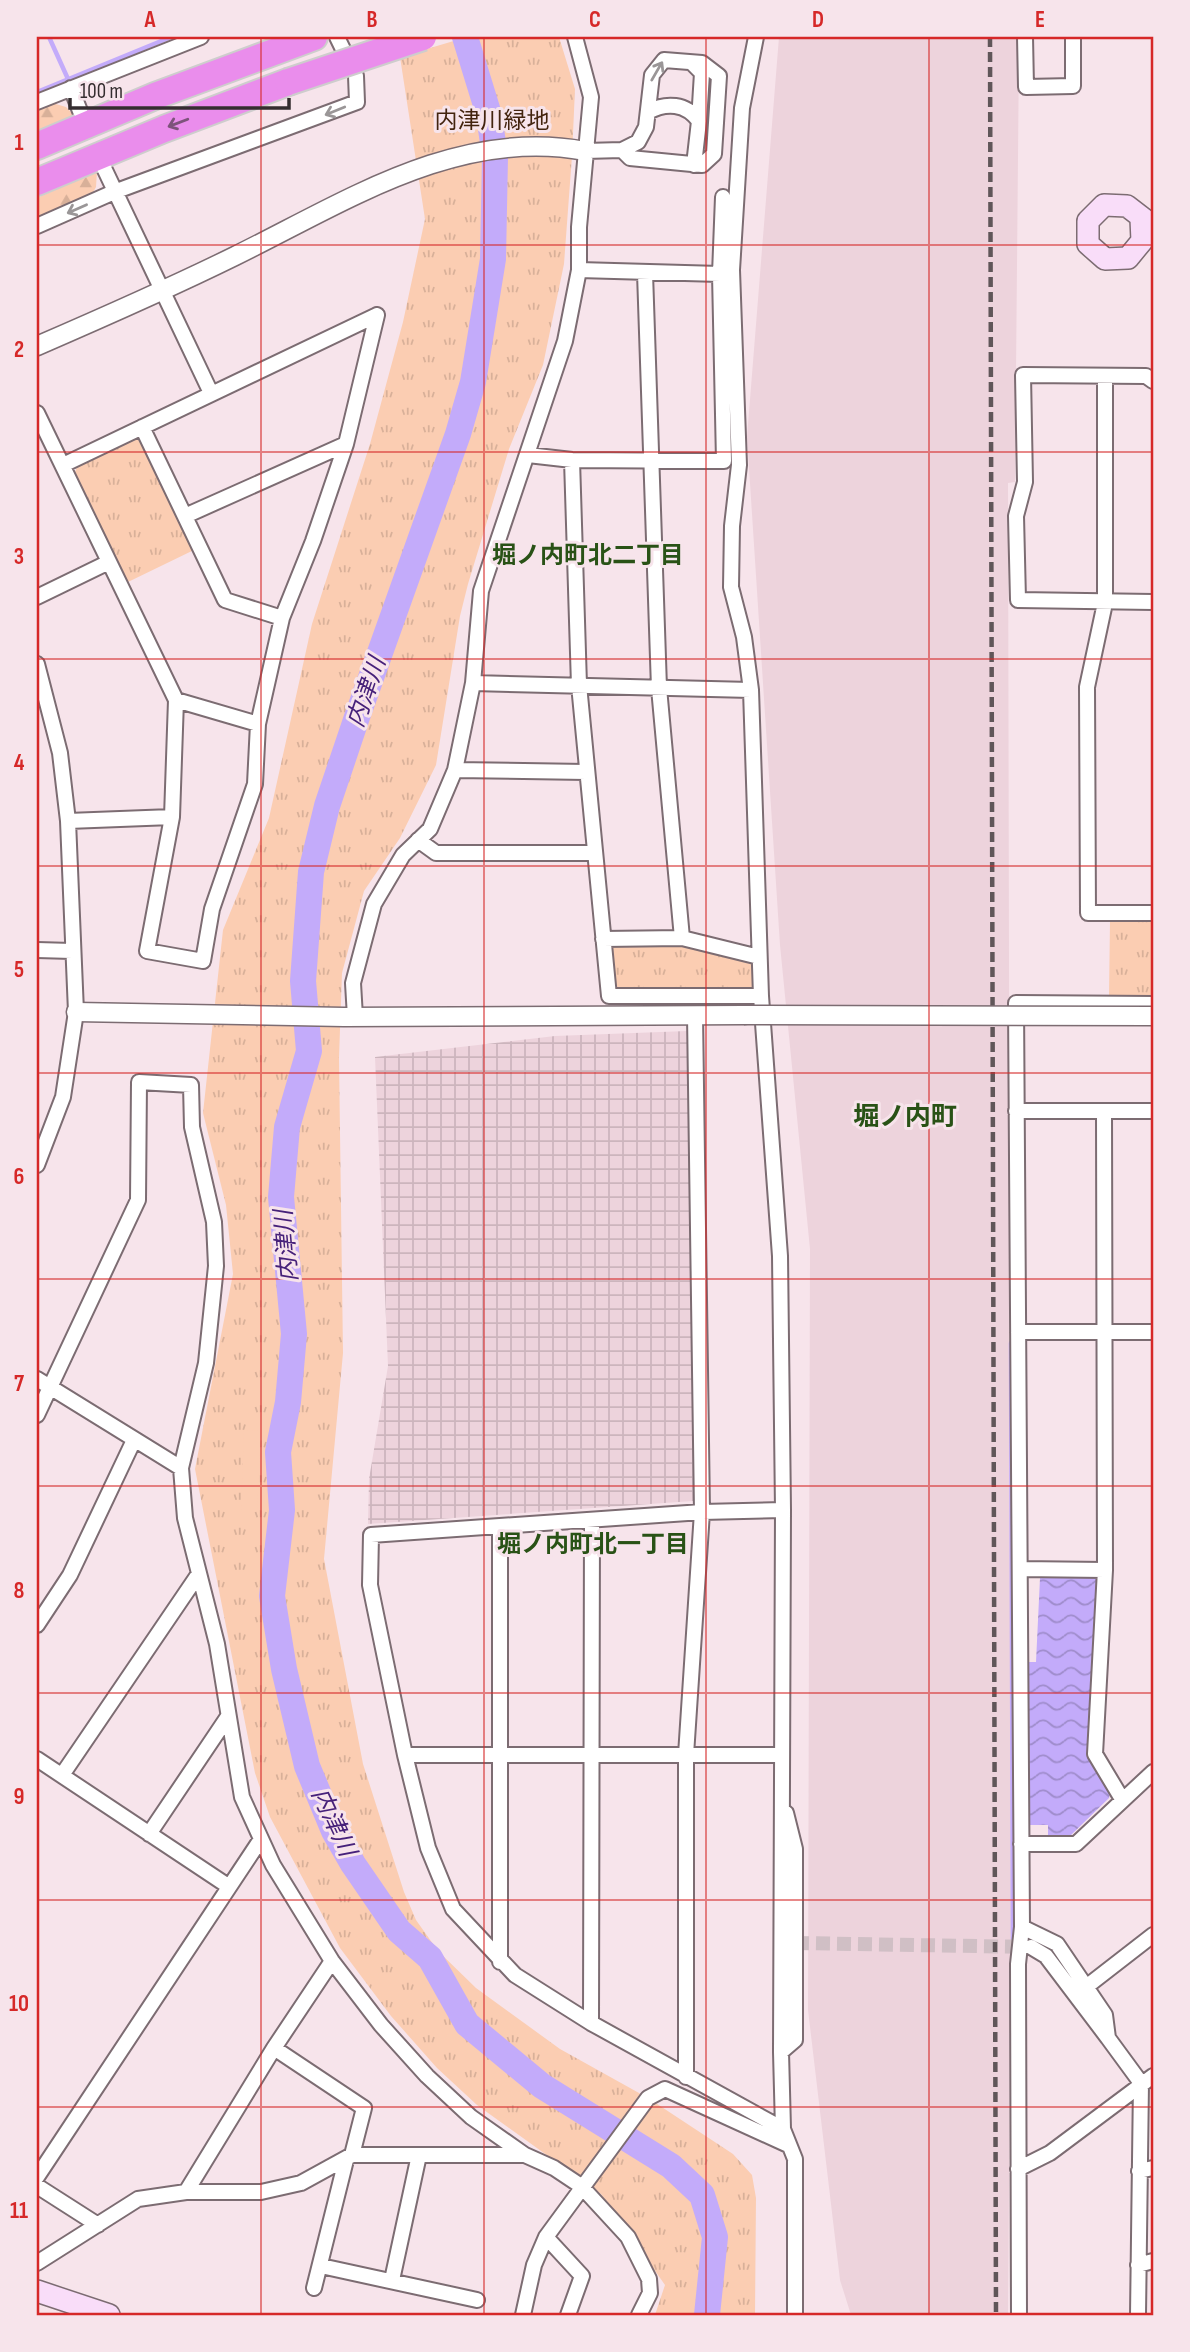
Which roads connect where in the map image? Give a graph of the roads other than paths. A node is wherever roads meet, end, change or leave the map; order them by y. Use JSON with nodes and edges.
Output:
{"nodes":[{"id":1,"x":201,"y":37,"type":"edge"},
{"id":2,"x":314,"y":37,"type":"edge"},
{"id":3,"x":337,"y":37,"type":"edge"},
{"id":4,"x":424,"y":37,"type":"edge"},
{"id":5,"x":575,"y":37,"type":"edge"},
{"id":6,"x":756,"y":37,"type":"edge"},
{"id":7,"x":1024,"y":37,"type":"edge"},
{"id":8,"x":1073,"y":37,"type":"edge"},
{"id":9,"x":691,"y":62,"type":"junction"},
{"id":10,"x":71,"y":88,"type":"junction"},
{"id":11,"x":37,"y":102,"type":"edge"},
{"id":12,"x":80,"y":111,"type":"dead end"},
{"id":13,"x":648,"y":111,"type":"junction"},
{"id":14,"x":699,"y":121,"type":"junction"},
{"id":15,"x":37,"y":146,"type":"edge"},
{"id":16,"x":622,"y":150,"type":"junction"},
{"id":17,"x":585,"y":151,"type":"junction"},
{"id":18,"x":694,"y":165,"type":"junction"},
{"id":19,"x":104,"y":168,"type":"dead end"},
{"id":20,"x":37,"y":182,"type":"edge"},
{"id":21,"x":114,"y":192,"type":"junction"},
{"id":22,"x":723,"y":197,"type":"dead end"},
{"id":23,"x":37,"y":226,"type":"edge"},
{"id":24,"x":579,"y":270,"type":"junction"},
{"id":25,"x":645,"y":273,"type":"junction"},
{"id":26,"x":720,"y":274,"type":"junction"},
{"id":27,"x":163,"y":291,"type":"junction"},
{"id":28,"x":37,"y":346,"type":"edge"},
{"id":29,"x":1105,"y":377,"type":"junction"},
{"id":30,"x":1153,"y":381,"type":"edge"},
{"id":31,"x":211,"y":393,"type":"junction"},
{"id":32,"x":37,"y":413,"type":"edge"},
{"id":33,"x":142,"y":427,"type":"junction"},
{"id":34,"x":346,"y":444,"type":"junction"},
{"id":35,"x":528,"y":455,"type":"junction"},
{"id":36,"x":650,"y":459,"type":"junction"},
{"id":37,"x":572,"y":460,"type":"junction"},
{"id":38,"x":63,"y":465,"type":"junction"},
{"id":39,"x":185,"y":516,"type":"junction"},
{"id":40,"x":109,"y":562,"type":"junction"},
{"id":41,"x":37,"y":597,"type":"edge"},
{"id":42,"x":1153,"y":602,"type":"edge"},
{"id":43,"x":1105,"y":603,"type":"junction"},
{"id":44,"x":282,"y":618,"type":"junction"},
{"id":45,"x":37,"y":664,"type":"edge"},
{"id":46,"x":473,"y":683,"type":"junction"},
{"id":47,"x":579,"y":685,"type":"junction"},
{"id":48,"x":659,"y":688,"type":"junction"},
{"id":49,"x":751,"y":690,"type":"junction"},
{"id":50,"x":176,"y":700,"type":"junction"},
{"id":51,"x":258,"y":724,"type":"junction"},
{"id":52,"x":455,"y":770,"type":"junction"},
{"id":53,"x":586,"y":772,"type":"junction"},
{"id":54,"x":172,"y":817,"type":"junction"},
{"id":55,"x":68,"y":821,"type":"junction"},
{"id":56,"x":418,"y":840,"type":"junction"},
{"id":57,"x":594,"y":853,"type":"junction"},
{"id":58,"x":1153,"y":913,"type":"edge"},
{"id":59,"x":682,"y":938,"type":"junction"},
{"id":60,"x":603,"y":939,"type":"junction"},
{"id":61,"x":37,"y":950,"type":"edge"},
{"id":62,"x":72,"y":951,"type":"junction"},
{"id":63,"x":759,"y":957,"type":"junction"},
{"id":64,"x":761,"y":996,"type":"junction"},
{"id":65,"x":1153,"y":1004,"type":"edge"},
{"id":66,"x":76,"y":1012,"type":"junction"},
{"id":67,"x":695,"y":1015,"type":"junction"},
{"id":68,"x":1153,"y":1016,"type":"edge"},
{"id":69,"x":349,"y":1017,"type":"junction"},
{"id":70,"x":1016,"y":1111,"type":"junction"},
{"id":71,"x":1153,"y":1111,"type":"edge"},
{"id":72,"x":1104,"y":1112,"type":"junction"},
{"id":73,"x":37,"y":1163,"type":"edge"},
{"id":74,"x":1018,"y":1332,"type":"junction"},
{"id":75,"x":1106,"y":1332,"type":"junction"},
{"id":76,"x":1153,"y":1332,"type":"edge"},
{"id":77,"x":37,"y":1379,"type":"edge"},
{"id":78,"x":50,"y":1387,"type":"junction"},
{"id":79,"x":37,"y":1416,"type":"edge"},
{"id":80,"x":134,"y":1440,"type":"junction"},
{"id":81,"x":181,"y":1468,"type":"junction"},
{"id":82,"x":783,"y":1510,"type":"junction"},
{"id":83,"x":702,"y":1512,"type":"junction"},
{"id":84,"x":592,"y":1520,"type":"junction"},
{"id":85,"x":500,"y":1527,"type":"junction"},
{"id":86,"x":1020,"y":1569,"type":"junction"},
{"id":87,"x":1105,"y":1570,"type":"junction"},
{"id":88,"x":198,"y":1575,"type":"junction"},
{"id":89,"x":37,"y":1625,"type":"edge"},
{"id":90,"x":227,"y":1718,"type":"junction"},
{"id":91,"x":594,"y":1754,"type":"junction"},
{"id":92,"x":405,"y":1755,"type":"junction"},
{"id":93,"x":500,"y":1755,"type":"junction"},
{"id":94,"x":686,"y":1755,"type":"junction"},
{"id":95,"x":780,"y":1755,"type":"junction"},
{"id":96,"x":37,"y":1759,"type":"edge"},
{"id":97,"x":1153,"y":1772,"type":"edge"},
{"id":98,"x":62,"y":1775,"type":"junction"},
{"id":99,"x":1122,"y":1799,"type":"junction"},
{"id":100,"x":149,"y":1834,"type":"junction"},
{"id":101,"x":261,"y":1839,"type":"junction"},
{"id":102,"x":1021,"y":1844,"type":"junction"},
{"id":103,"x":228,"y":1886,"type":"junction"},
{"id":104,"x":1022,"y":1927,"type":"junction"},
{"id":105,"x":1153,"y":1935,"type":"edge"},
{"id":106,"x":1031,"y":1947,"type":"tunnel mouth"},
{"id":107,"x":332,"y":1961,"type":"junction"},
{"id":108,"x":500,"y":1962,"type":"junction"},
{"id":109,"x":1086,"y":1987,"type":"junction"},
{"id":110,"x":592,"y":2023,"type":"junction"},
{"id":111,"x":1108,"y":2038,"type":"junction"},
{"id":112,"x":274,"y":2048,"type":"junction"},
{"id":113,"x":687,"y":2077,"type":"junction"},
{"id":114,"x":1147,"y":2080,"type":"edge"},
{"id":115,"x":783,"y":2129,"type":"junction"},
{"id":116,"x":788,"y":2145,"type":"junction"},
{"id":117,"x":419,"y":2155,"type":"junction"},
{"id":118,"x":525,"y":2155,"type":"junction"},
{"id":119,"x":349,"y":2157,"type":"junction"},
{"id":120,"x":1018,"y":2169,"type":"junction"},
{"id":121,"x":1146,"y":2169,"type":"edge"},
{"id":122,"x":37,"y":2178,"type":"edge"},
{"id":123,"x":584,"y":2183,"type":"junction"},
{"id":124,"x":37,"y":2186,"type":"edge"},
{"id":125,"x":186,"y":2192,"type":"junction"},
{"id":126,"x":98,"y":2225,"type":"junction"},
{"id":127,"x":545,"y":2237,"type":"junction"},
{"id":128,"x":1153,"y":2261,"type":"edge"},
{"id":129,"x":37,"y":2263,"type":"edge"},
{"id":130,"x":1138,"y":2265,"type":"junction"},
{"id":131,"x":321,"y":2266,"type":"junction"},
{"id":132,"x":392,"y":2280,"type":"junction"},
{"id":133,"x":314,"y":2288,"type":"dead end"},
{"id":134,"x":37,"y":2291,"type":"edge"},
{"id":135,"x":477,"y":2300,"type":"dead end"},
{"id":136,"x":526,"y":2314,"type":"edge"},
{"id":137,"x":109,"y":2315,"type":"edge"},
{"id":138,"x":568,"y":2315,"type":"edge"},
{"id":139,"x":639,"y":2315,"type":"edge"},
{"id":140,"x":795,"y":2315,"type":"edge"},
{"id":141,"x":1019,"y":2315,"type":"edge"},
{"id":142,"x":1138,"y":2315,"type":"edge"}],
"edges":[{"from":1,"to":10,"type":"street"},
{"from":2,"to":15,"type":"highway"},
{"from":3,"to":21,"type":"street","one_way":true},
{"from":4,"to":20,"type":"highway","one_way":true,"bridge":true},
{"from":5,"to":17,"type":"street"},
{"from":6,"to":49,"type":"street"},
{"from":7,"to":8,"type":"street"},
{"from":13,"to":9,"type":"street","one_way":true},
{"from":9,"to":14,"type":"street"},
{"from":9,"to":18,"type":"street"},
{"from":10,"to":11,"type":"street"},
{"from":10,"to":12,"type":"street"},
{"from":13,"to":14,"type":"street"},
{"from":13,"to":16,"type":"street"},
{"from":14,"to":18,"type":"street"},
{"from":16,"to":17,"type":"street"},
{"from":16,"to":18,"type":"street"},
{"from":17,"to":24,"type":"street"},
{"from":17,"to":27,"type":"street"},
{"from":19,"to":21,"type":"street"},
{"from":21,"to":23,"type":"street","one_way":true},
{"from":21,"to":27,"type":"street"},
{"from":22,"to":26,"type":"street"},
{"from":24,"to":25,"type":"street"},
{"from":24,"to":35,"type":"street"},
{"from":25,"to":26,"type":"street"},
{"from":25,"to":36,"type":"street"},
{"from":26,"to":36,"type":"street"},
{"from":27,"to":28,"type":"street"},
{"from":27,"to":31,"type":"street"},
{"from":29,"to":30,"type":"street"},
{"from":29,"to":43,"type":"street"},
{"from":29,"to":43,"type":"street"},
{"from":31,"to":33,"type":"street"},
{"from":31,"to":34,"type":"street"},
{"from":32,"to":38,"type":"street"},
{"from":33,"to":38,"type":"street"},
{"from":33,"to":39,"type":"street"},
{"from":34,"to":39,"type":"street"},
{"from":34,"to":44,"type":"street"},
{"from":35,"to":37,"type":"street"},
{"from":35,"to":46,"type":"street"},
{"from":36,"to":37,"type":"street"},
{"from":36,"to":48,"type":"street"},
{"from":37,"to":47,"type":"street"},
{"from":38,"to":40,"type":"street"},
{"from":39,"to":44,"type":"street"},
{"from":40,"to":41,"type":"street"},
{"from":40,"to":50,"type":"street"},
{"from":42,"to":43,"type":"street"},
{"from":43,"to":58,"type":"street"},
{"from":44,"to":51,"type":"street"},
{"from":45,"to":55,"type":"street"},
{"from":46,"to":47,"type":"street"},
{"from":46,"to":52,"type":"street"},
{"from":47,"to":48,"type":"street"},
{"from":47,"to":53,"type":"street"},
{"from":48,"to":49,"type":"street"},
{"from":48,"to":59,"type":"street"},
{"from":49,"to":63,"type":"street"},
{"from":50,"to":51,"type":"street"},
{"from":50,"to":54,"type":"street"},
{"from":51,"to":54,"type":"street"},
{"from":52,"to":53,"type":"street"},
{"from":52,"to":56,"type":"street"},
{"from":53,"to":57,"type":"street"},
{"from":54,"to":55,"type":"street"},
{"from":55,"to":62,"type":"street"},
{"from":56,"to":57,"type":"street"},
{"from":56,"to":69,"type":"street"},
{"from":57,"to":60,"type":"street"},
{"from":59,"to":60,"type":"street"},
{"from":59,"to":63,"type":"street"},
{"from":60,"to":64,"type":"street"},
{"from":61,"to":62,"type":"street"},
{"from":62,"to":66,"type":"street"},
{"from":63,"to":64,"type":"street"},
{"from":64,"to":82,"type":"street"},
{"from":65,"to":70,"type":"street"},
{"from":66,"to":69,"type":"street"},
{"from":66,"to":73,"type":"street"},
{"from":67,"to":68,"type":"street","bridge":true},
{"from":67,"to":69,"type":"street"},
{"from":67,"to":83,"type":"street"},
{"from":70,"to":72,"type":"street"},
{"from":70,"to":74,"type":"street"},
{"from":71,"to":72,"type":"street"},
{"from":72,"to":75,"type":"street"},
{"from":74,"to":75,"type":"street"},
{"from":74,"to":86,"type":"street"},
{"from":75,"to":76,"type":"street"},
{"from":75,"to":87,"type":"street"},
{"from":77,"to":78,"type":"street"},
{"from":78,"to":79,"type":"street"},
{"from":78,"to":80,"type":"street"},
{"from":78,"to":81,"type":"street"},
{"from":80,"to":81,"type":"street"},
{"from":80,"to":89,"type":"street"},
{"from":81,"to":88,"type":"street"},
{"from":82,"to":83,"type":"street"},
{"from":82,"to":95,"type":"street"},
{"from":83,"to":84,"type":"street"},
{"from":83,"to":94,"type":"street"},
{"from":84,"to":85,"type":"street"},
{"from":84,"to":91,"type":"street"},
{"from":85,"to":92,"type":"street"},
{"from":85,"to":93,"type":"street"},
{"from":86,"to":87,"type":"street"},
{"from":86,"to":102,"type":"street"},
{"from":87,"to":99,"type":"street"},
{"from":88,"to":90,"type":"street"},
{"from":88,"to":98,"type":"street"},
{"from":90,"to":100,"type":"street"},
{"from":90,"to":101,"type":"street"},
{"from":91,"to":93,"type":"street"},
{"from":91,"to":94,"type":"street"},
{"from":91,"to":110,"type":"street"},
{"from":92,"to":93,"type":"street"},
{"from":92,"to":108,"type":"street"},
{"from":93,"to":108,"type":"street"},
{"from":94,"to":95,"type":"street"},
{"from":94,"to":113,"type":"street"},
{"from":95,"to":115,"type":"street"},
{"from":96,"to":98,"type":"street"},
{"from":97,"to":99,"type":"street"},
{"from":98,"to":100,"type":"street"},
{"from":99,"to":102,"type":"street"},
{"from":100,"to":103,"type":"street"},
{"from":101,"to":103,"type":"street"},
{"from":101,"to":107,"type":"street"},
{"from":102,"to":104,"type":"street"},
{"from":103,"to":122,"type":"street"},
{"from":104,"to":109,"type":"street"},
{"from":104,"to":120,"type":"street"},
{"from":105,"to":109,"type":"street"},
{"from":106,"to":111,"type":"street"},
{"from":107,"to":112,"type":"street"},
{"from":107,"to":118,"type":"street"},
{"from":108,"to":110,"type":"street"},
{"from":109,"to":111,"type":"street"},
{"from":110,"to":113,"type":"street"},
{"from":111,"to":114,"type":"street"},
{"from":112,"to":119,"type":"street"},
{"from":112,"to":125,"type":"street"},
{"from":113,"to":115,"type":"street"},
{"from":114,"to":120,"type":"street"},
{"from":114,"to":121,"type":"street"},
{"from":115,"to":116,"type":"street"},
{"from":116,"to":123,"type":"street"},
{"from":116,"to":140,"type":"street"},
{"from":117,"to":118,"type":"street"},
{"from":117,"to":119,"type":"street"},
{"from":117,"to":132,"type":"street"},
{"from":118,"to":123,"type":"street"},
{"from":119,"to":125,"type":"street"},
{"from":119,"to":131,"type":"street"},
{"from":120,"to":141,"type":"street"},
{"from":121,"to":130,"type":"street"},
{"from":123,"to":127,"type":"street"},
{"from":123,"to":139,"type":"street"},
{"from":124,"to":126,"type":"street"},
{"from":125,"to":126,"type":"street"},
{"from":126,"to":129,"type":"street"},
{"from":127,"to":136,"type":"street"},
{"from":127,"to":138,"type":"street"},
{"from":128,"to":130,"type":"street"},
{"from":130,"to":142,"type":"street"},
{"from":131,"to":132,"type":"street"},
{"from":131,"to":133,"type":"street"},
{"from":132,"to":135,"type":"street"},
{"from":134,"to":137,"type":"main road"}]}
